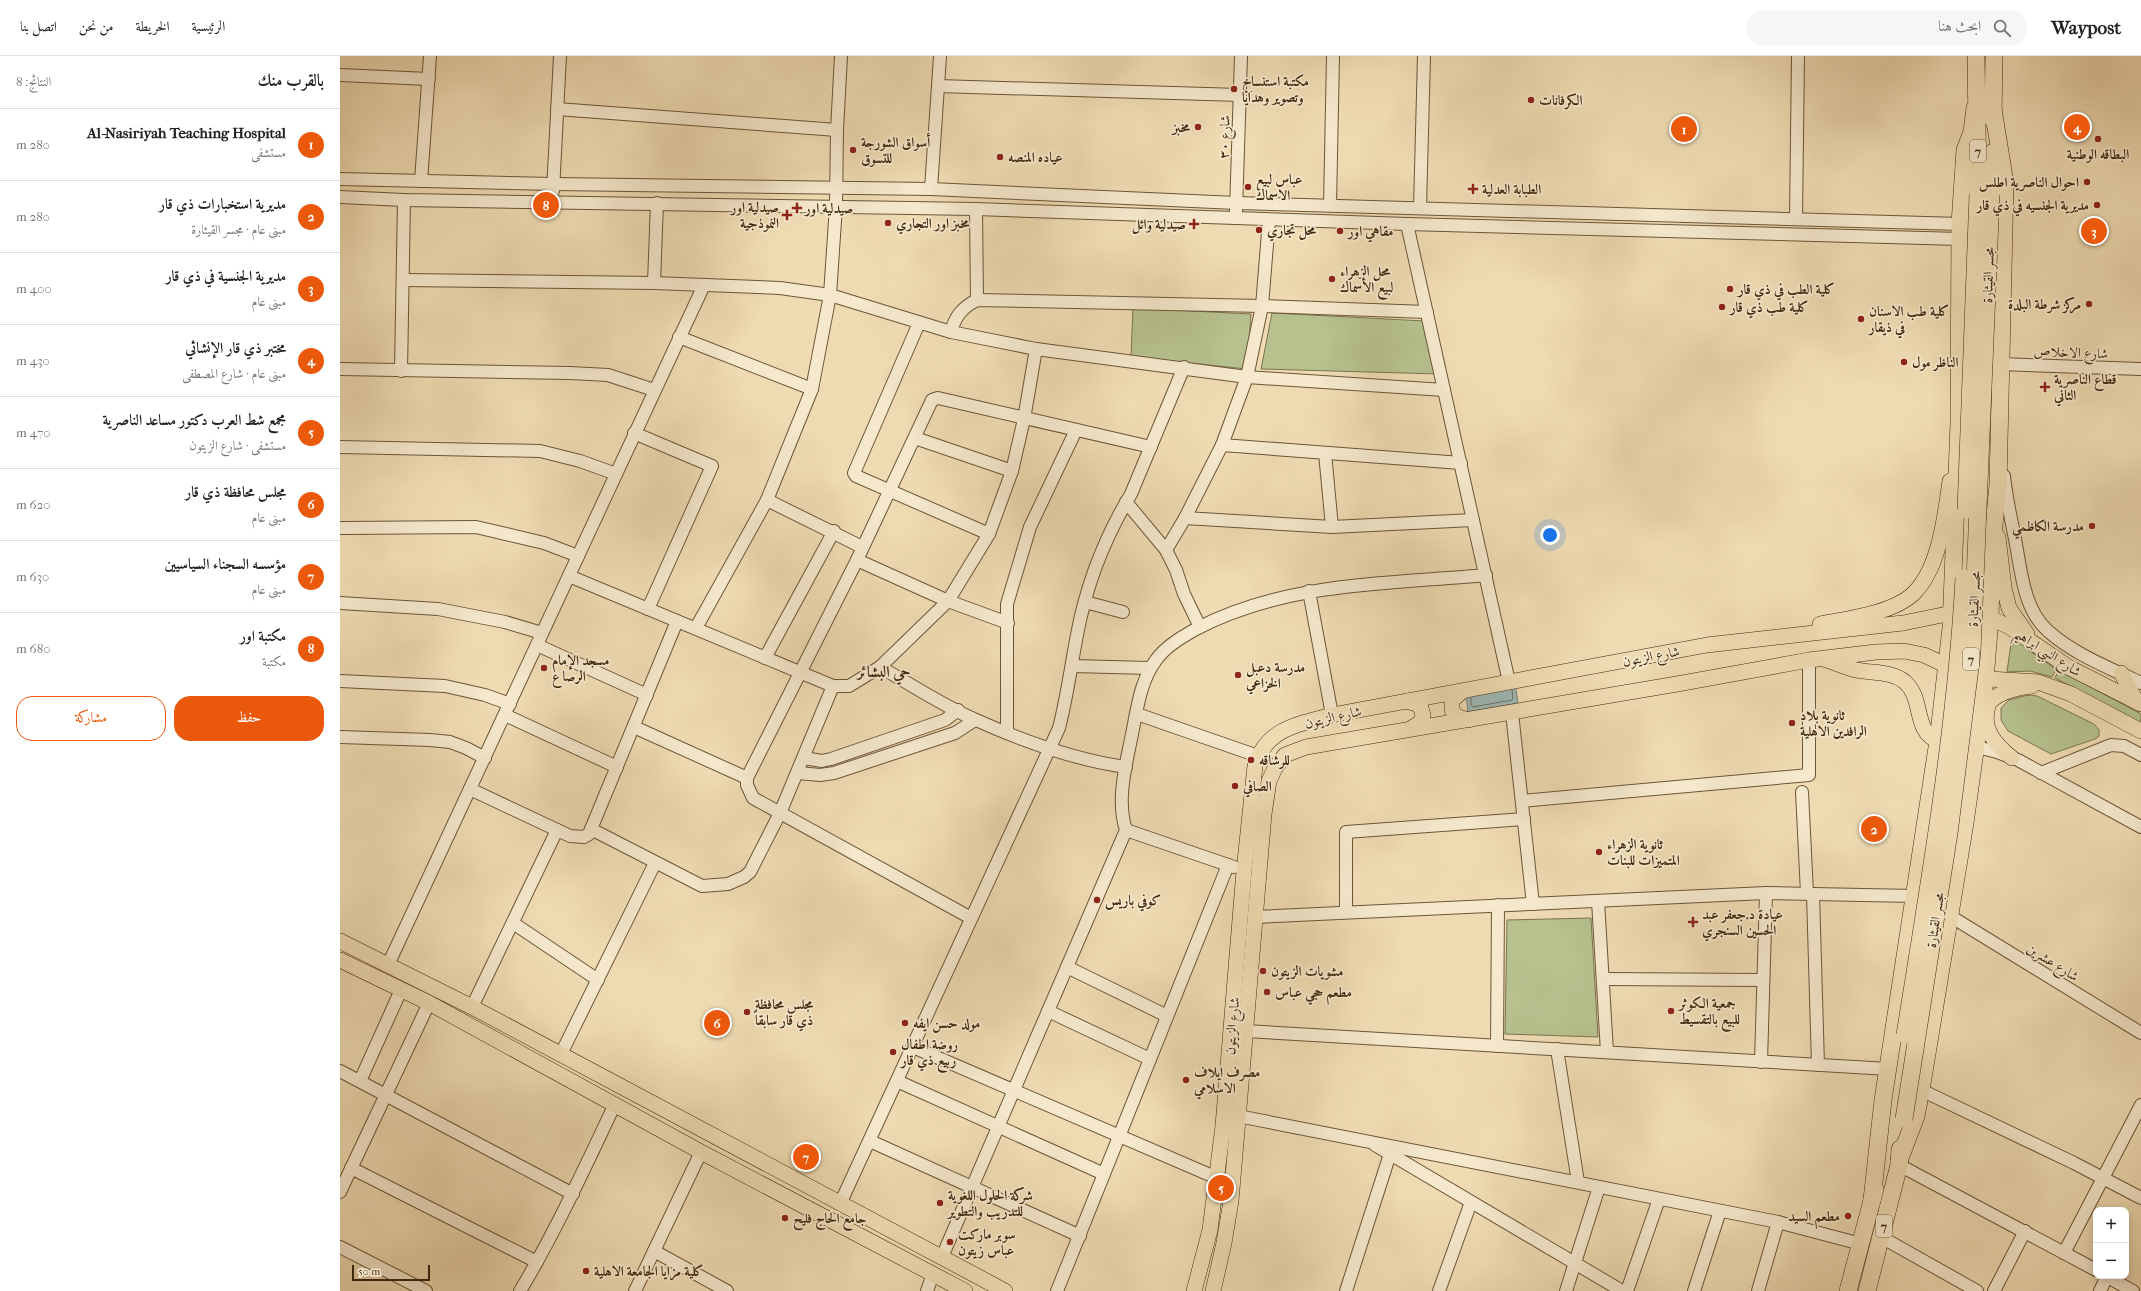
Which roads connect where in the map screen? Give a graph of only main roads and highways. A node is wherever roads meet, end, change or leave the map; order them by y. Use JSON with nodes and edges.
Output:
{"nodes":[{"id":1,"x":1976,"y":56,"type":"edge"},
{"id":2,"x":1994,"y":56,"type":"edge"},
{"id":3,"x":1975,"y":108,"type":"junction"},
{"id":4,"x":1993,"y":109,"type":"junction"},
{"id":5,"x":1985,"y":194,"type":"junction"},
{"id":6,"x":1959,"y":423,"type":"junction"},
{"id":7,"x":1996,"y":508,"type":"junction"},
{"id":8,"x":1955,"y":543,"type":"junction"},
{"id":9,"x":1992,"y":545,"type":"junction"},
{"id":10,"x":1952,"y":613,"type":"junction"},
{"id":11,"x":1990,"y":618,"type":"junction"},
{"id":12,"x":2031,"y":640,"type":"junction"},
{"id":13,"x":1707,"y":645,"type":"junction"},
{"id":14,"x":1816,"y":659,"type":"junction"},
{"id":15,"x":1946,"y":667,"type":"junction"},
{"id":16,"x":2121,"y":674,"type":"road end"},
{"id":17,"x":1985,"y":680,"type":"junction"},
{"id":18,"x":2044,"y":684,"type":"junction"},
{"id":19,"x":1463,"y":691,"type":"junction"},
{"id":20,"x":1993,"y":699,"type":"junction"},
{"id":21,"x":1407,"y":702,"type":"junction"},
{"id":22,"x":2139,"y":703,"type":"edge"},
{"id":23,"x":1979,"y":717,"type":"junction"},
{"id":24,"x":1468,"y":720,"type":"junction"},
{"id":25,"x":1412,"y":728,"type":"junction"},
{"id":26,"x":2141,"y":731,"type":"edge"},
{"id":27,"x":1938,"y":741,"type":"junction"},
{"id":28,"x":2012,"y":758,"type":"road end"},
{"id":29,"x":340,"y":940,"type":"edge"},
{"id":30,"x":340,"y":960,"type":"edge"},
{"id":31,"x":512,"y":1028,"type":"junction"},
{"id":32,"x":504,"y":1044,"type":"junction"},
{"id":33,"x":1898,"y":1118,"type":"junction"},
{"id":34,"x":1899,"y":1163,"type":"junction"},
{"id":35,"x":1872,"y":1200,"type":"junction"},
{"id":36,"x":878,"y":1223,"type":"junction"},
{"id":37,"x":869,"y":1239,"type":"junction"},
{"id":38,"x":965,"y":1291,"type":"edge"},
{"id":39,"x":1005,"y":1291,"type":"edge"},
{"id":40,"x":1194,"y":1291,"type":"edge"},
{"id":41,"x":1213,"y":1291,"type":"edge"},
{"id":42,"x":1848,"y":1291,"type":"edge"},
{"id":43,"x":1867,"y":1291,"type":"edge"}],
"edges":[{"from":1,"to":3,"type":"highway","number":"7"},
{"from":2,"to":4,"type":"highway","number":"7"},
{"from":3,"to":5,"type":"highway","number":"7"},
{"from":3,"to":6,"type":"highway"},
{"from":4,"to":5,"type":"highway","number":"7"},
{"from":4,"to":7,"type":"highway"},
{"from":5,"to":33,"type":"highway","name":"مجسر القيثارة","number":"7","bridge":true},
{"from":6,"to":8,"type":"highway"},
{"from":6,"to":13,"type":"main road"},
{"from":7,"to":9,"type":"highway"},
{"from":7,"to":12,"type":"main road"},
{"from":8,"to":9,"type":"highway"},
{"from":8,"to":10,"type":"highway"},
{"from":9,"to":11,"type":"highway"},
{"from":10,"to":11,"type":"main road","name":"شارع النبي ابراهيم"},
{"from":10,"to":13,"type":"main road","name":"شارع الزيتون"},
{"from":10,"to":15,"type":"highway"},
{"from":11,"to":12,"type":"main road","name":"شارع النبي ابراهيم"},
{"from":11,"to":17,"type":"highway"},
{"from":12,"to":22,"type":"main road","name":"شارع النبي ابراهيم"},
{"from":13,"to":19,"type":"main road","name":"شارع الزيتون"},
{"from":14,"to":15,"type":"main road","name":"شارع الزيتون"},
{"from":14,"to":24,"type":"main road","name":"شارع الزيتون"},
{"from":14,"to":27,"type":"main road"},
{"from":15,"to":17,"type":"main road","name":"شارع النبي ابراهيم"},
{"from":15,"to":27,"type":"highway"},
{"from":16,"to":22,"type":"main road"},
{"from":17,"to":18,"type":"main road","name":"شارع النبي ابراهيم"},
{"from":17,"to":23,"type":"highway"},
{"from":18,"to":20,"type":"main road"},
{"from":18,"to":26,"type":"main road","name":"شارع النبي ابراهيم"},
{"from":19,"to":21,"type":"main road","name":"شارع الزيتون"},
{"from":19,"to":24,"type":"main road"},
{"from":20,"to":23,"type":"main road"},
{"from":20,"to":28,"type":"main road"},
{"from":21,"to":25,"type":"main road"},
{"from":21,"to":40,"type":"main road","name":"شارع الزيتون"},
{"from":23,"to":34,"type":"highway"},
{"from":24,"to":25,"type":"main road","name":"شارع الزيتون"},
{"from":25,"to":41,"type":"main road","name":"شارع الزيتون"},
{"from":27,"to":35,"type":"highway"},
{"from":29,"to":31,"type":"main road"},
{"from":30,"to":32,"type":"main road"},
{"from":31,"to":32,"type":"main road"},
{"from":31,"to":36,"type":"main road"},
{"from":32,"to":37,"type":"main road"},
{"from":33,"to":34,"type":"highway","number":"7"},
{"from":33,"to":35,"type":"highway","number":"7"},
{"from":34,"to":43,"type":"highway","number":"7"},
{"from":35,"to":42,"type":"highway","number":"7"},
{"from":36,"to":37,"type":"main road"},
{"from":36,"to":39,"type":"main road"},
{"from":37,"to":38,"type":"main road"}]}
